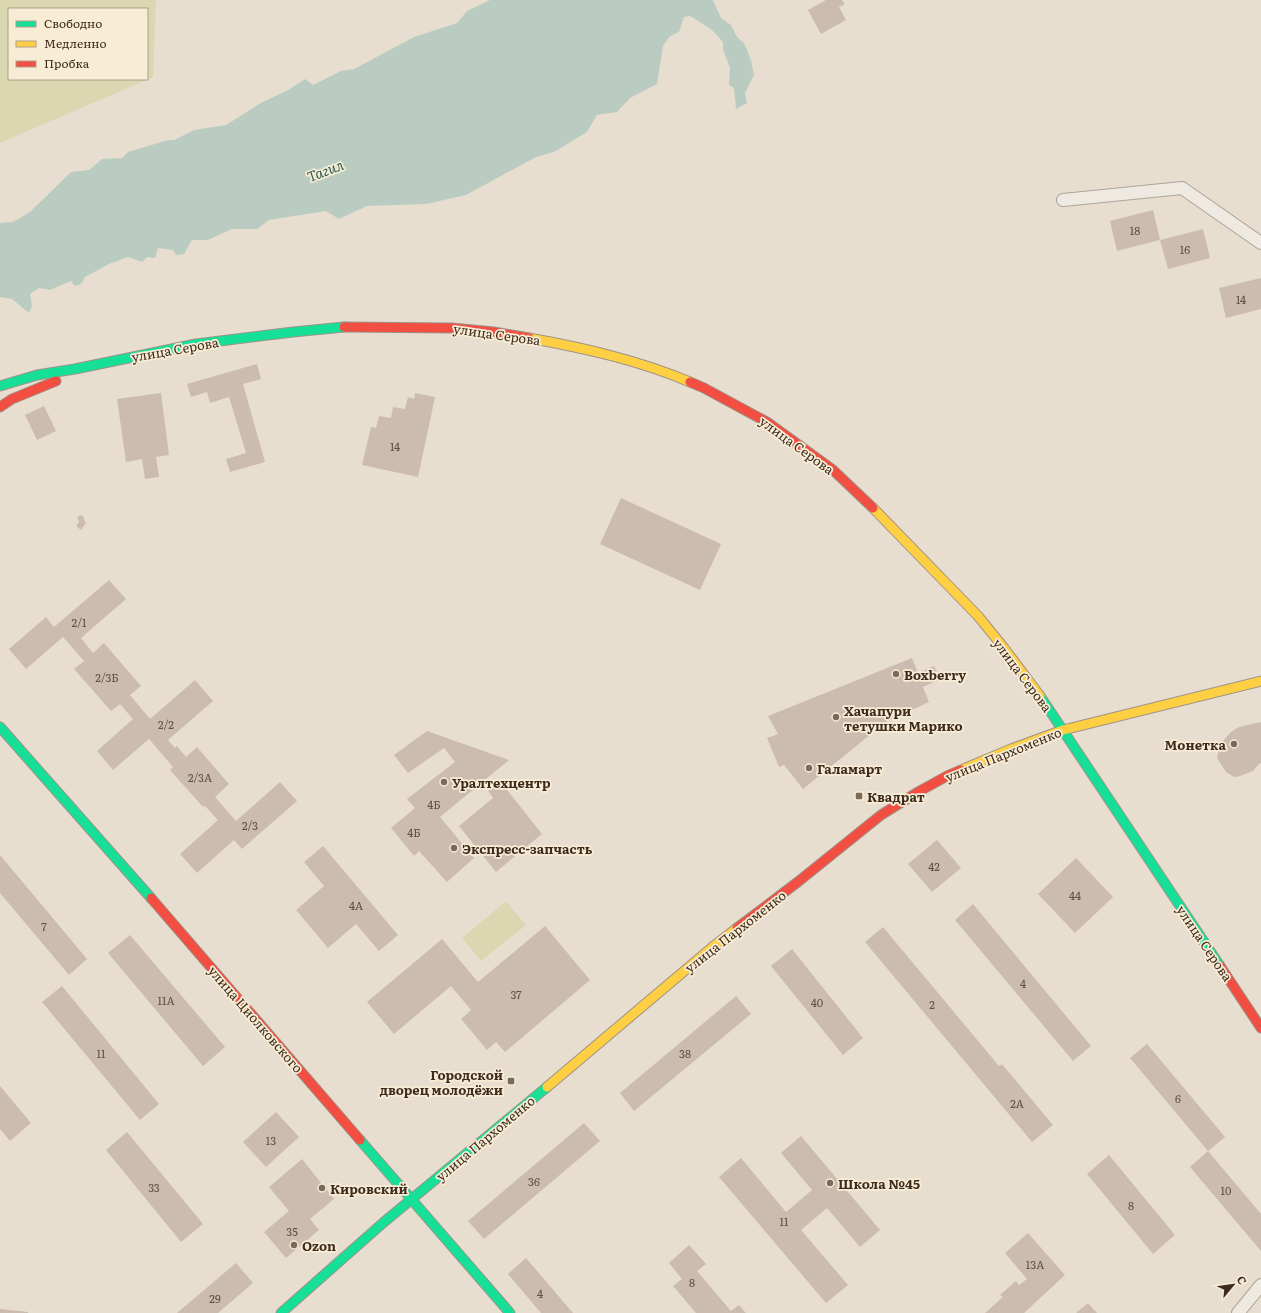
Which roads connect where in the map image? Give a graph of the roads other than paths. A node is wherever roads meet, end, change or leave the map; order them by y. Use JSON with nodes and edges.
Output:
{"nodes":[{"id":1,"x":1063,"y":200,"type":"dead end"},
{"id":2,"x":1261,"y":243,"type":"edge"},
{"id":3,"x":75,"y":369,"type":"junction"},
{"id":4,"x":0,"y":386,"type":"edge"},
{"id":5,"x":0,"y":407,"type":"edge"},
{"id":6,"x":1261,"y":680,"type":"edge"},
{"id":7,"x":0,"y":727,"type":"edge"},
{"id":8,"x":1063,"y":730,"type":"junction"},
{"id":9,"x":1261,"y":1028,"type":"edge"},
{"id":10,"x":413,"y":1199,"type":"junction"},
{"id":11,"x":1261,"y":1285,"type":"edge"},
{"id":12,"x":281,"y":1313,"type":"edge"},
{"id":13,"x":510,"y":1313,"type":"edge"},
{"id":14,"x":1238,"y":1313,"type":"edge"}],
"edges":[{"from":1,"to":2,"type":"street"},
{"from":3,"to":4,"type":"main road","name":"улица Серова"},
{"from":3,"to":5,"type":"main road","name":"улица Серова"},
{"from":3,"to":8,"type":"main road","name":"улица Серова"},
{"from":6,"to":8,"type":"main road","name":"улица Пархоменко"},
{"from":7,"to":10,"type":"main road","name":"улица Циолковского"},
{"from":8,"to":9,"type":"main road","name":"улица Серова"},
{"from":8,"to":10,"type":"main road","name":"улица Пархоменко"},
{"from":10,"to":12,"type":"main road","name":"улица Пархоменко"},
{"from":10,"to":13,"type":"main road","name":"улица Циолковского"},
{"from":11,"to":14,"type":"street"}]}
